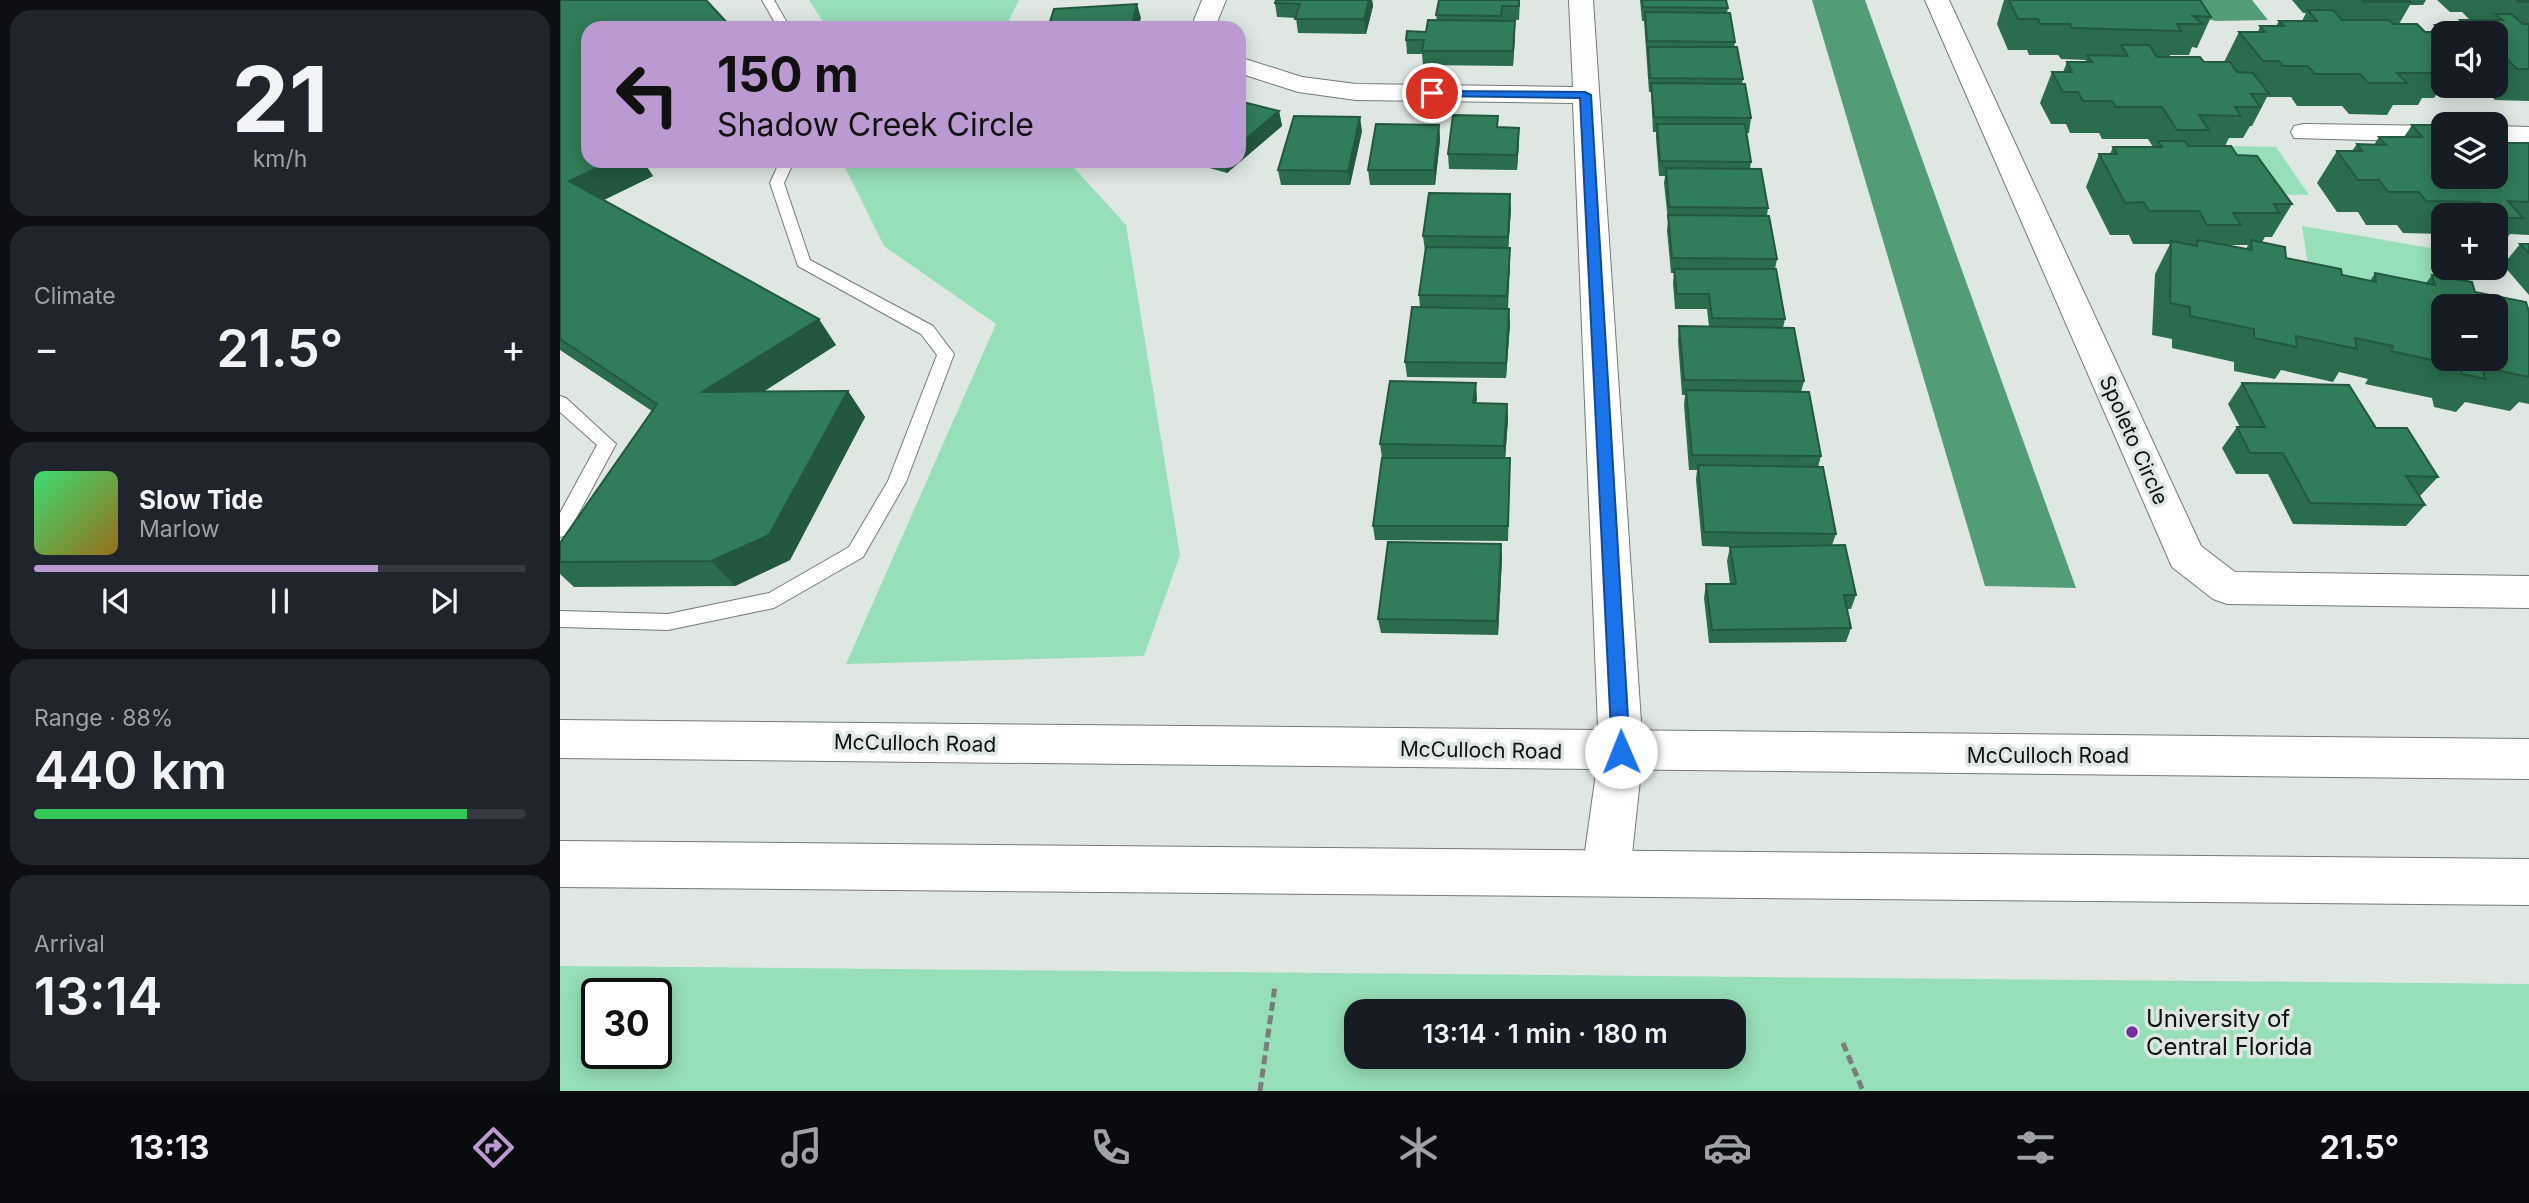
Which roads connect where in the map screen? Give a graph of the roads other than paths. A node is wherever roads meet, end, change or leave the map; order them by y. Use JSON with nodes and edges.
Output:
{"nodes":[{"id":1,"x":768,"y":0,"type":"edge"},
{"id":2,"x":1213,"y":0,"type":"edge"},
{"id":3,"x":1581,"y":0,"type":"edge"},
{"id":4,"x":1937,"y":0,"type":"edge"},
{"id":5,"x":779,"y":21,"type":"edge"},
{"id":6,"x":1206,"y":21,"type":"edge"},
{"id":7,"x":1246,"y":67,"type":"edge"},
{"id":8,"x":1585,"y":95,"type":"junction"},
{"id":9,"x":2304,"y":132,"type":"dead end"},
{"id":10,"x":2431,"y":134,"type":"edge"},
{"id":11,"x":2508,"y":134,"type":"edge"},
{"id":12,"x":2529,"y":135,"type":"edge"},
{"id":13,"x":784,"y":168,"type":"edge"},
{"id":14,"x":560,"y":402,"type":"edge"},
{"id":15,"x":560,"y":530,"type":"edge"},
{"id":16,"x":2529,"y":592,"type":"edge"},
{"id":17,"x":560,"y":619,"type":"edge"},
{"id":18,"x":560,"y":739,"type":"edge"},
{"id":19,"x":1621,"y":752,"type":"junction"},
{"id":20,"x":2529,"y":759,"type":"edge"},
{"id":21,"x":560,"y":864,"type":"edge"},
{"id":22,"x":1606,"y":873,"type":"junction"},
{"id":23,"x":2529,"y":882,"type":"edge"}],
"edges":[{"from":1,"to":5,"type":"lane"},
{"from":2,"to":6,"type":"street"},
{"from":3,"to":8,"type":"street"},
{"from":4,"to":16,"type":"street","name":"Spoleto Circle"},
{"from":7,"to":8,"type":"street"},
{"from":8,"to":19,"type":"street"},
{"from":9,"to":10,"type":"street"},
{"from":11,"to":12,"type":"street"},
{"from":13,"to":17,"type":"lane"},
{"from":14,"to":15,"type":"lane"},
{"from":18,"to":19,"type":"street","name":"McCulloch Road"},
{"from":19,"to":20,"type":"street","name":"McCulloch Road"},
{"from":19,"to":22,"type":"street"},
{"from":21,"to":22,"type":"street"},
{"from":22,"to":23,"type":"street"}]}
